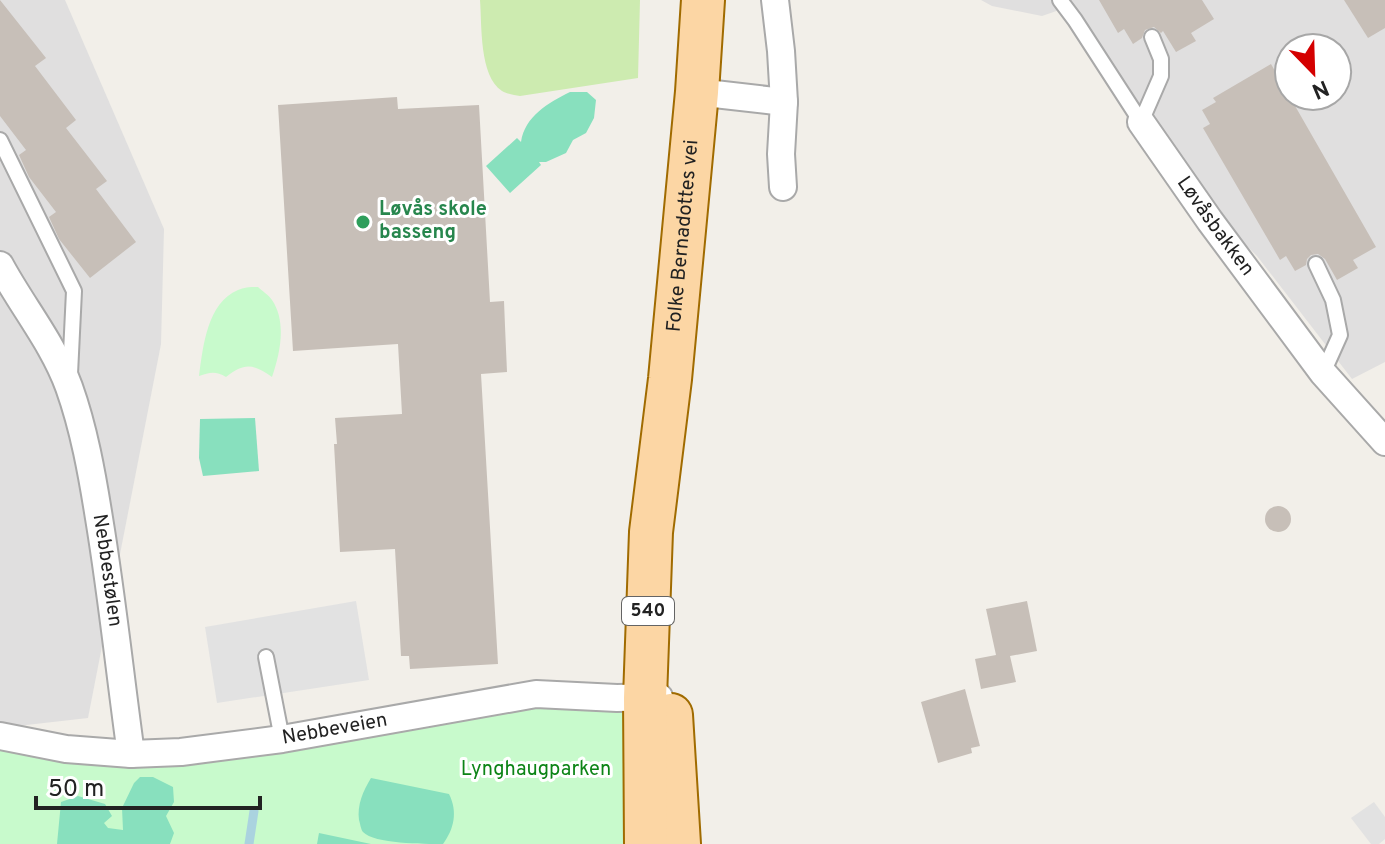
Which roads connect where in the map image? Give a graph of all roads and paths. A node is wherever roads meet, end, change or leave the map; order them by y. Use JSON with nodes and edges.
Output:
{"nodes":[{"id":1,"x":703,"y":0,"type":"edge"},
{"id":2,"x":775,"y":0,"type":"edge"},
{"id":3,"x":1060,"y":0,"type":"edge"},
{"id":4,"x":1152,"y":37,"type":"dead end"},
{"id":5,"x":697,"y":92,"type":"junction"},
{"id":6,"x":784,"y":102,"type":"junction"},
{"id":7,"x":1141,"y":122,"type":"junction"},
{"id":8,"x":0,"y":140,"type":"edge"},
{"id":9,"x":783,"y":187,"type":"dead end"},
{"id":10,"x":1316,"y":264,"type":"dead end"},
{"id":11,"x":0,"y":265,"type":"edge"},
{"id":12,"x":1323,"y":373,"type":"junction"},
{"id":13,"x":69,"y":388,"type":"junction"},
{"id":14,"x":1385,"y":442,"type":"edge"},
{"id":15,"x":266,"y":657,"type":"dead end"},
{"id":16,"x":658,"y":697,"type":"junction"},
{"id":17,"x":0,"y":736,"type":"edge"},
{"id":18,"x":282,"y":739,"type":"junction"},
{"id":19,"x":131,"y":754,"type":"junction"},
{"id":20,"x":646,"y":844,"type":"edge"},
{"id":21,"x":679,"y":844,"type":"edge"}],
"edges":[{"from":1,"to":5,"type":"main road","name":"Folke Bernadottes vei","number":"540"},
{"from":2,"to":6,"type":"street"},
{"from":3,"to":7,"type":"lane","name":"Løvåsbakken"},
{"from":4,"to":7,"type":"lane"},
{"from":5,"to":6,"type":"street"},
{"from":5,"to":16,"type":"main road","name":"Folke Bernadottes vei","number":"540"},
{"from":6,"to":9,"type":"street"},
{"from":7,"to":12,"type":"street","name":"Løvåsbakken"},
{"from":8,"to":13,"type":"lane","name":"Nebbestølen"},
{"from":10,"to":12,"type":"lane"},
{"from":11,"to":13,"type":"street","name":"Nebbestølen"},
{"from":12,"to":14,"type":"street","name":"Løvåsbakken"},
{"from":13,"to":19,"type":"street","name":"Nebbestølen"},
{"from":15,"to":18,"type":"lane"},
{"from":16,"to":18,"type":"street","name":"Nebbeveien"},
{"from":16,"to":20,"type":"main road","name":"Folke Bernadottes vei","number":"540"},
{"from":16,"to":21,"type":"main road","name":"Folke Bernadottes vei","number":"540"},
{"from":17,"to":19,"type":"street","name":"Nebbeveien"},
{"from":18,"to":19,"type":"street","name":"Nebbeveien"}]}
